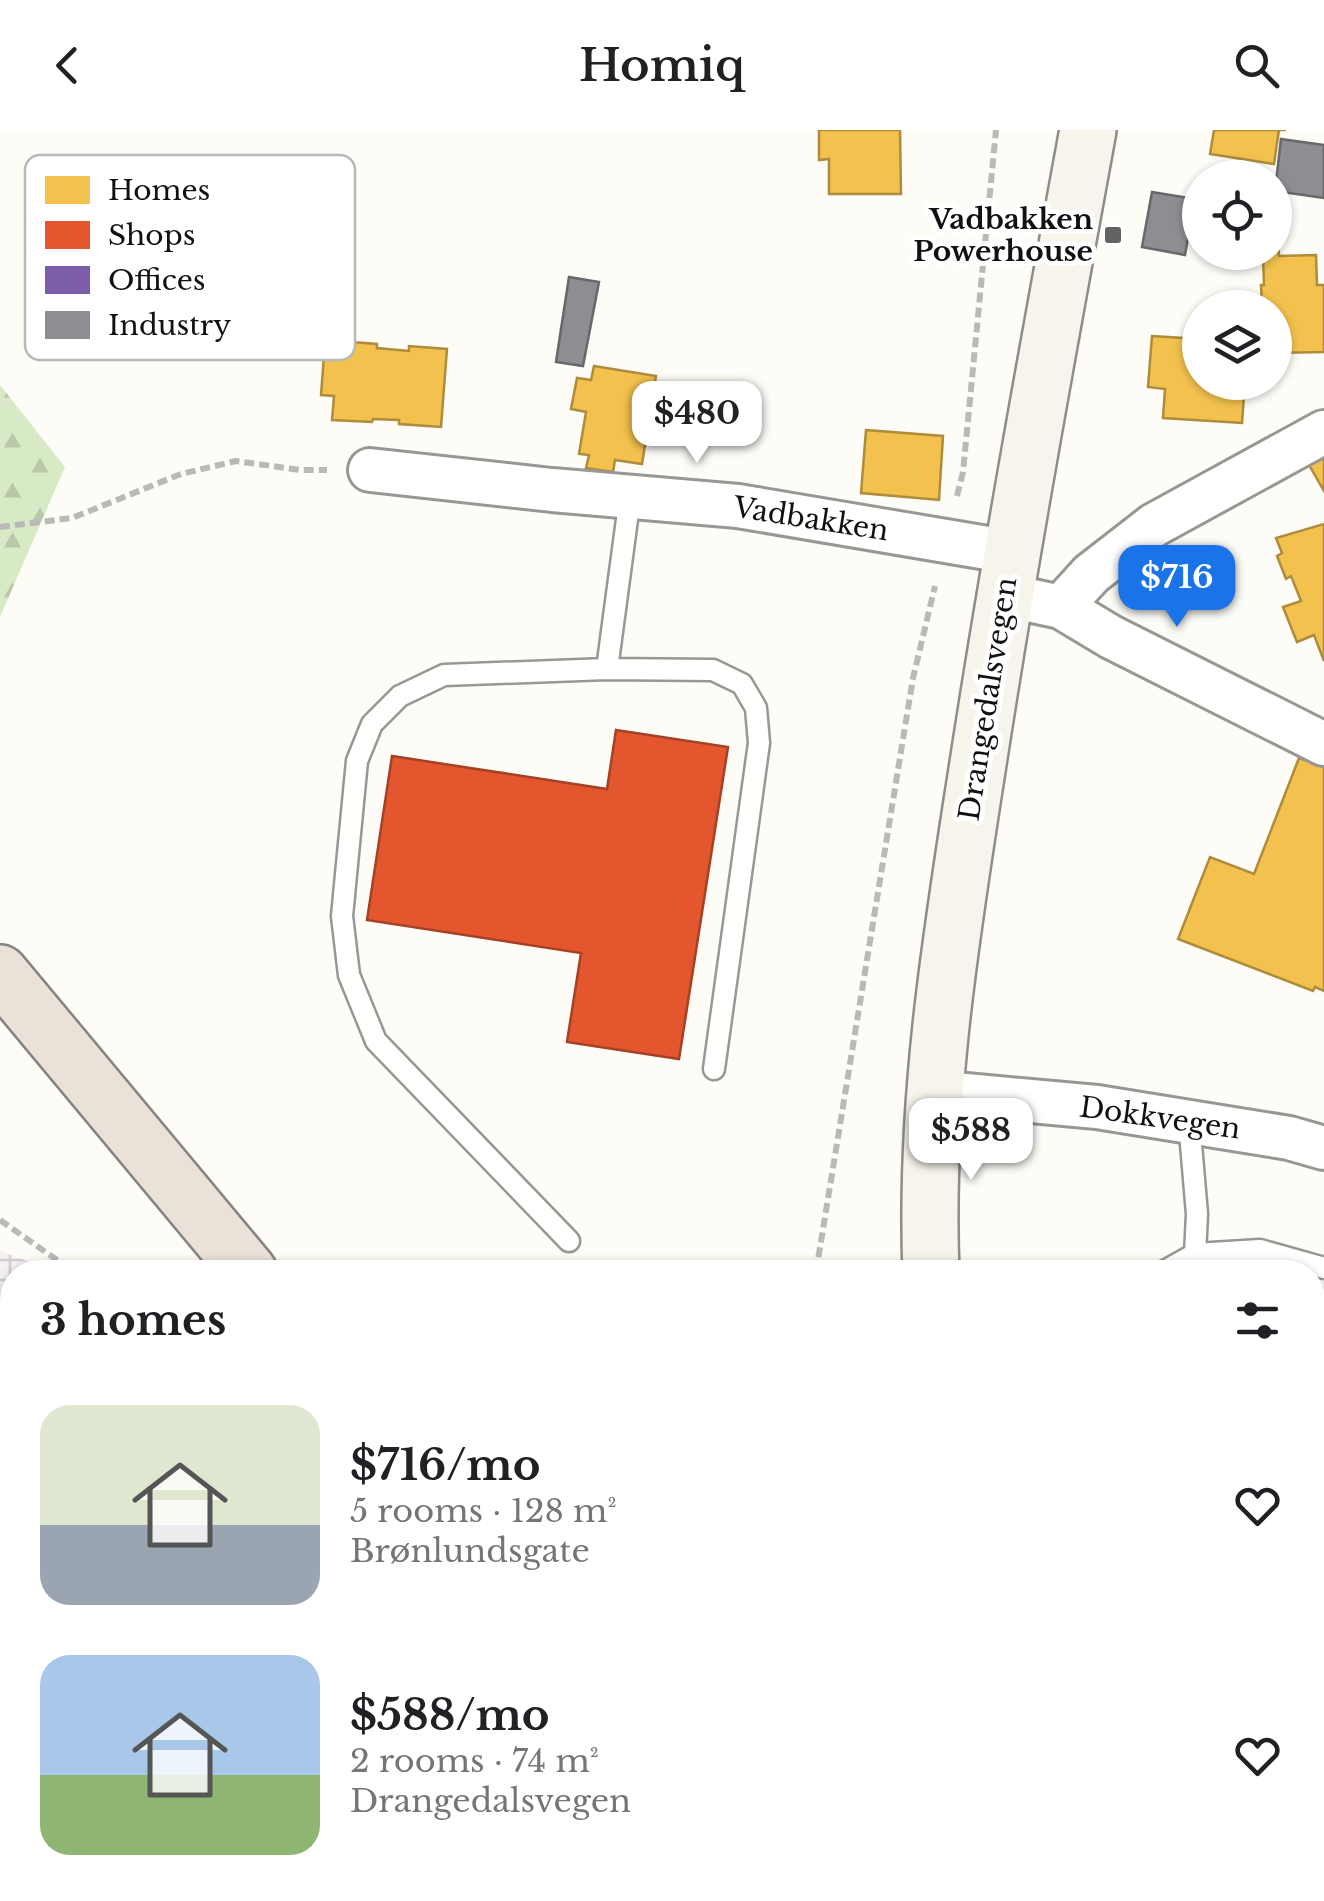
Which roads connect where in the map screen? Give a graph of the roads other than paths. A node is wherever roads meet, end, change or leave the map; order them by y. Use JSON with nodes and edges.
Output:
{"nodes":[{"id":1,"x":1088,"y":130,"type":"edge"},
{"id":2,"x":1324,"y":432,"type":"edge"},
{"id":3,"x":370,"y":470,"type":"road end"},
{"id":4,"x":630,"y":497,"type":"junction"},
{"id":5,"x":1008,"y":573,"type":"junction"},
{"id":6,"x":1061,"y":607,"type":"junction"},
{"id":7,"x":607,"y":669,"type":"junction"},
{"id":8,"x":1324,"y":744,"type":"edge"},
{"id":9,"x":0,"y":972,"type":"edge"},
{"id":10,"x":714,"y":1070,"type":"dead end"},
{"id":11,"x":934,"y":1092,"type":"junction"},
{"id":12,"x":1189,"y":1121,"type":"junction"},
{"id":13,"x":1324,"y":1148,"type":"edge"},
{"id":14,"x":569,"y":1241,"type":"dead end"},
{"id":15,"x":1195,"y":1254,"type":"junction"},
{"id":16,"x":240,"y":1260,"type":"edge"},
{"id":17,"x":931,"y":1260,"type":"edge"},
{"id":18,"x":1184,"y":1260,"type":"edge"},
{"id":19,"x":1296,"y":1260,"type":"edge"}],
"edges":[{"from":1,"to":5,"type":"street","name":"Drangedalsvegen"},
{"from":2,"to":6,"type":"street"},
{"from":3,"to":4,"type":"street","name":"Vadbakken"},
{"from":4,"to":5,"type":"street","name":"Vadbakken"},
{"from":4,"to":7,"type":"lane"},
{"from":5,"to":6,"type":"street","name":"Vadbakken"},
{"from":5,"to":11,"type":"street","name":"Drangedalsvegen"},
{"from":6,"to":8,"type":"street","name":"Vadbakken"},
{"from":7,"to":10,"type":"lane"},
{"from":7,"to":14,"type":"lane"},
{"from":9,"to":16,"type":"highway"},
{"from":11,"to":12,"type":"street","name":"Dokkvegen"},
{"from":11,"to":17,"type":"street","name":"Drangedalsvegen"},
{"from":12,"to":13,"type":"street","name":"Dokkvegen"},
{"from":12,"to":15,"type":"lane"},
{"from":15,"to":18,"type":"lane"},
{"from":15,"to":19,"type":"lane"}]}
